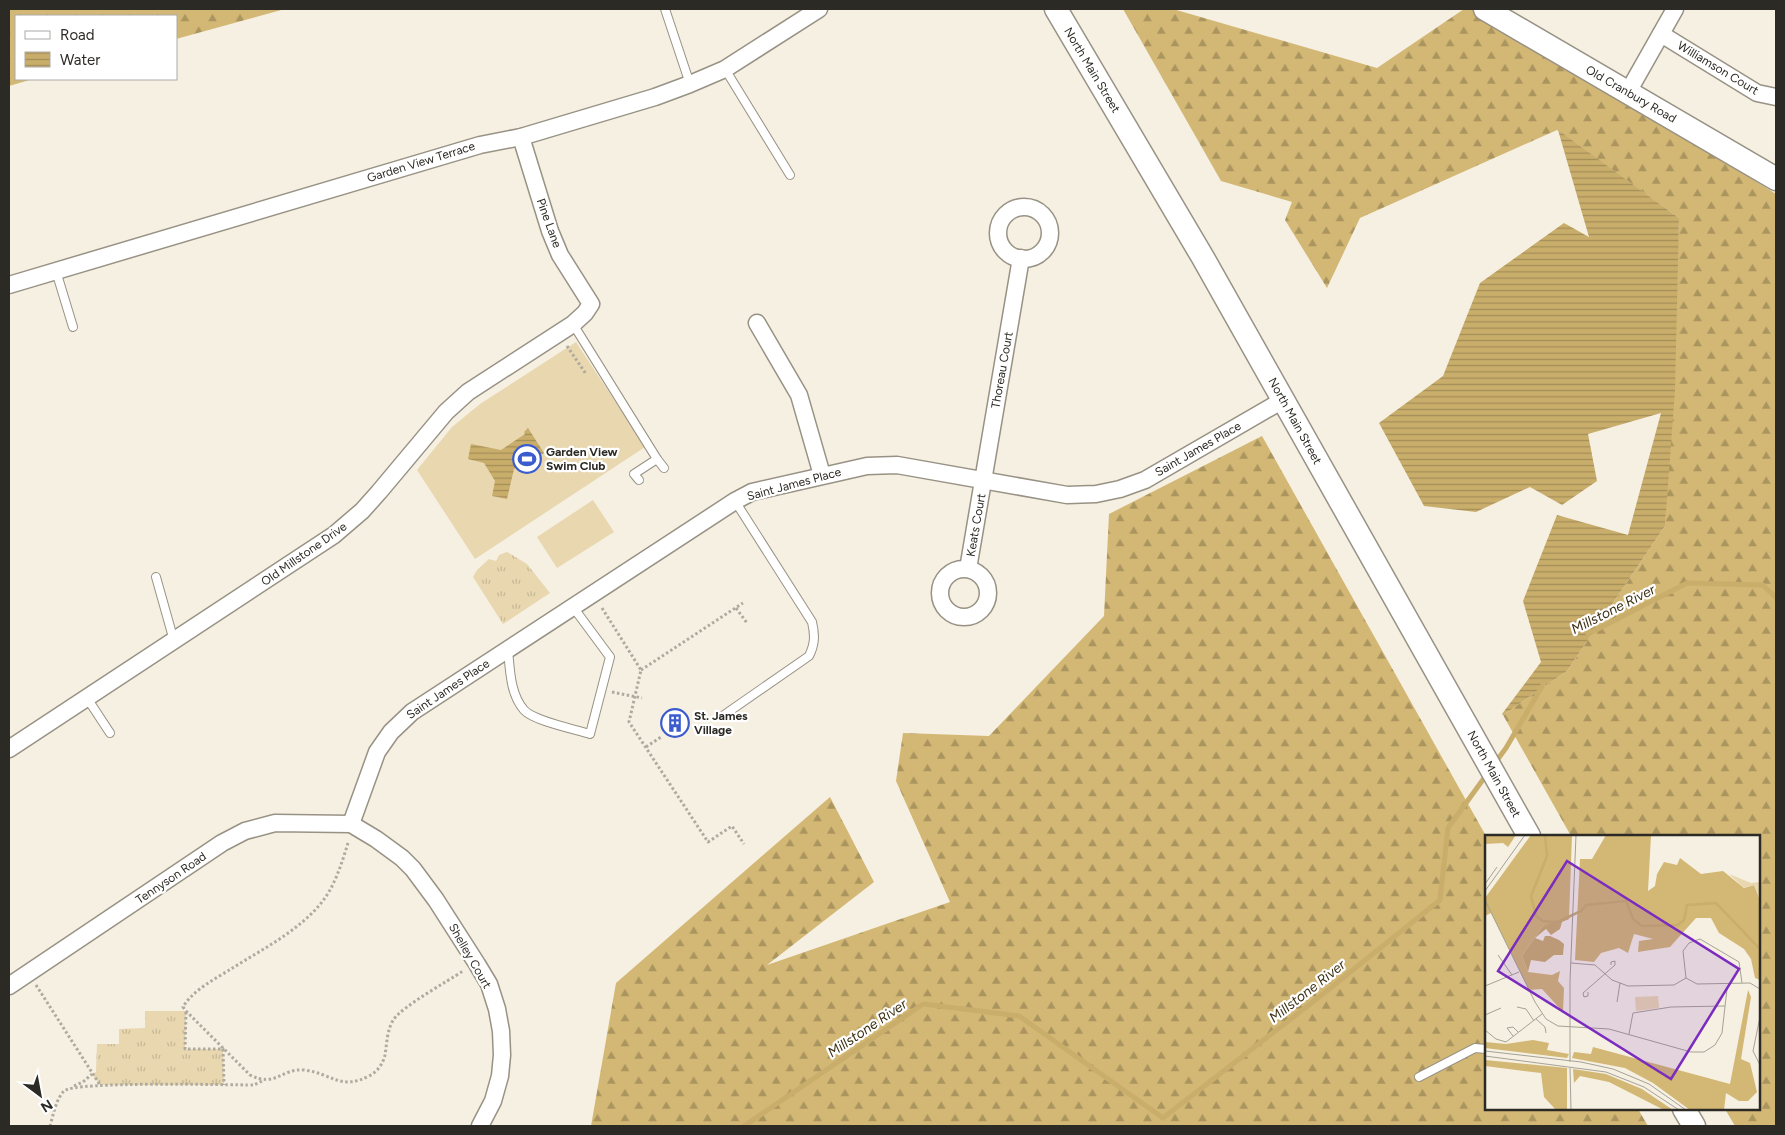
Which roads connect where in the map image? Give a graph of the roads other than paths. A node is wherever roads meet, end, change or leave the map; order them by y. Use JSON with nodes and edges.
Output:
{"nodes":[{"id":1,"x":665,"y":9,"type":"edge"},
{"id":2,"x":819,"y":9,"type":"edge"},
{"id":3,"x":1056,"y":9,"type":"edge"},
{"id":4,"x":1485,"y":9,"type":"edge"},
{"id":5,"x":1674,"y":9,"type":"edge"},
{"id":6,"x":1660,"y":34,"type":"junction"},
{"id":7,"x":725,"y":69,"type":"junction"},
{"id":8,"x":690,"y":84,"type":"junction"},
{"id":9,"x":1628,"y":92,"type":"junction"},
{"id":10,"x":1776,"y":97,"type":"edge"},
{"id":11,"x":521,"y":137,"type":"junction"},
{"id":12,"x":790,"y":174,"type":"dead end"},
{"id":13,"x":1776,"y":179,"type":"edge"},
{"id":14,"x":1021,"y":258,"type":"dead end"},
{"id":15,"x":56,"y":271,"type":"junction"},
{"id":16,"x":9,"y":285,"type":"edge"},
{"id":17,"x":590,"y":304,"type":"joint"},
{"id":18,"x":757,"y":323,"type":"dead end"},
{"id":19,"x":573,"y":324,"type":"junction"},
{"id":20,"x":73,"y":327,"type":"dead end"},
{"id":21,"x":1283,"y":400,"type":"junction"},
{"id":22,"x":658,"y":459,"type":"junction"},
{"id":23,"x":664,"y":468,"type":"dead end"},
{"id":24,"x":822,"y":475,"type":"junction"},
{"id":25,"x":639,"y":480,"type":"dead end"},
{"id":26,"x":983,"y":481,"type":"junction"},
{"id":27,"x":735,"y":500,"type":"junction"},
{"id":28,"x":968,"y":569,"type":"dead end"},
{"id":29,"x":156,"y":577,"type":"dead end"},
{"id":30,"x":573,"y":607,"type":"junction"},
{"id":31,"x":174,"y":641,"type":"junction"},
{"id":32,"x":508,"y":649,"type":"junction"},
{"id":33,"x":87,"y":698,"type":"junction"},
{"id":34,"x":724,"y":715,"type":"dead end"},
{"id":35,"x":110,"y":733,"type":"dead end"},
{"id":36,"x":9,"y":749,"type":"edge"},
{"id":37,"x":351,"y":824,"type":"junction"},
{"id":38,"x":1528,"y":835,"type":"edge"},
{"id":39,"x":9,"y":986,"type":"edge"},
{"id":40,"x":1485,"y":1049,"type":"edge"},
{"id":41,"x":1419,"y":1076,"type":"dead end"},
{"id":42,"x":1685,"y":1110,"type":"edge"},
{"id":43,"x":480,"y":1126,"type":"edge"},
{"id":44,"x":1694,"y":1126,"type":"edge"}],
"edges":[{"from":1,"to":8,"type":"lane"},
{"from":2,"to":7,"type":"street","name":"Garden View Terrace"},
{"from":3,"to":21,"type":"street","name":"North Main Street"},
{"from":4,"to":9,"type":"street","name":"Old Cranbury Road"},
{"from":5,"to":6,"type":"street"},
{"from":6,"to":9,"type":"street"},
{"from":6,"to":10,"type":"street","name":"Williamson Court"},
{"from":7,"to":8,"type":"street","name":"Garden View Terrace"},
{"from":7,"to":12,"type":"lane"},
{"from":8,"to":11,"type":"street","name":"Garden View Terrace"},
{"from":9,"to":13,"type":"street","name":"Old Cranbury Road"},
{"from":11,"to":15,"type":"street","name":"Garden View Terrace"},
{"from":11,"to":17,"type":"street","name":"Pine Lane"},
{"from":14,"to":26,"type":"street","name":"Thoreau Court"},
{"from":15,"to":16,"type":"street","name":"Garden View Terrace"},
{"from":15,"to":20,"type":"lane"},
{"from":17,"to":19,"type":"street","name":"Old Millstone Drive"},
{"from":18,"to":24,"type":"street"},
{"from":19,"to":22,"type":"lane"},
{"from":19,"to":31,"type":"street","name":"Old Millstone Drive"},
{"from":21,"to":26,"type":"street","name":"Saint James Place"},
{"from":21,"to":38,"type":"street","name":"North Main Street"},
{"from":22,"to":23,"type":"lane"},
{"from":22,"to":25,"type":"lane"},
{"from":24,"to":26,"type":"street","name":"Saint James Place"},
{"from":24,"to":27,"type":"street","name":"Saint James Place"},
{"from":26,"to":28,"type":"street","name":"Keats Court"},
{"from":27,"to":30,"type":"street","name":"Saint James Place"},
{"from":27,"to":34,"type":"lane"},
{"from":29,"to":31,"type":"lane"},
{"from":30,"to":32,"type":"street","name":"Saint James Place"},
{"from":30,"to":32,"type":"lane"},
{"from":31,"to":33,"type":"street","name":"Old Millstone Drive"},
{"from":32,"to":37,"type":"street","name":"Saint James Place"},
{"from":33,"to":35,"type":"lane"},
{"from":33,"to":36,"type":"street","name":"Old Millstone Drive"},
{"from":37,"to":39,"type":"street","name":"Tennyson Road"},
{"from":37,"to":43,"type":"street","name":"Shelley Court"},
{"from":40,"to":41,"type":"lane"},
{"from":42,"to":44,"type":"street"}]}
